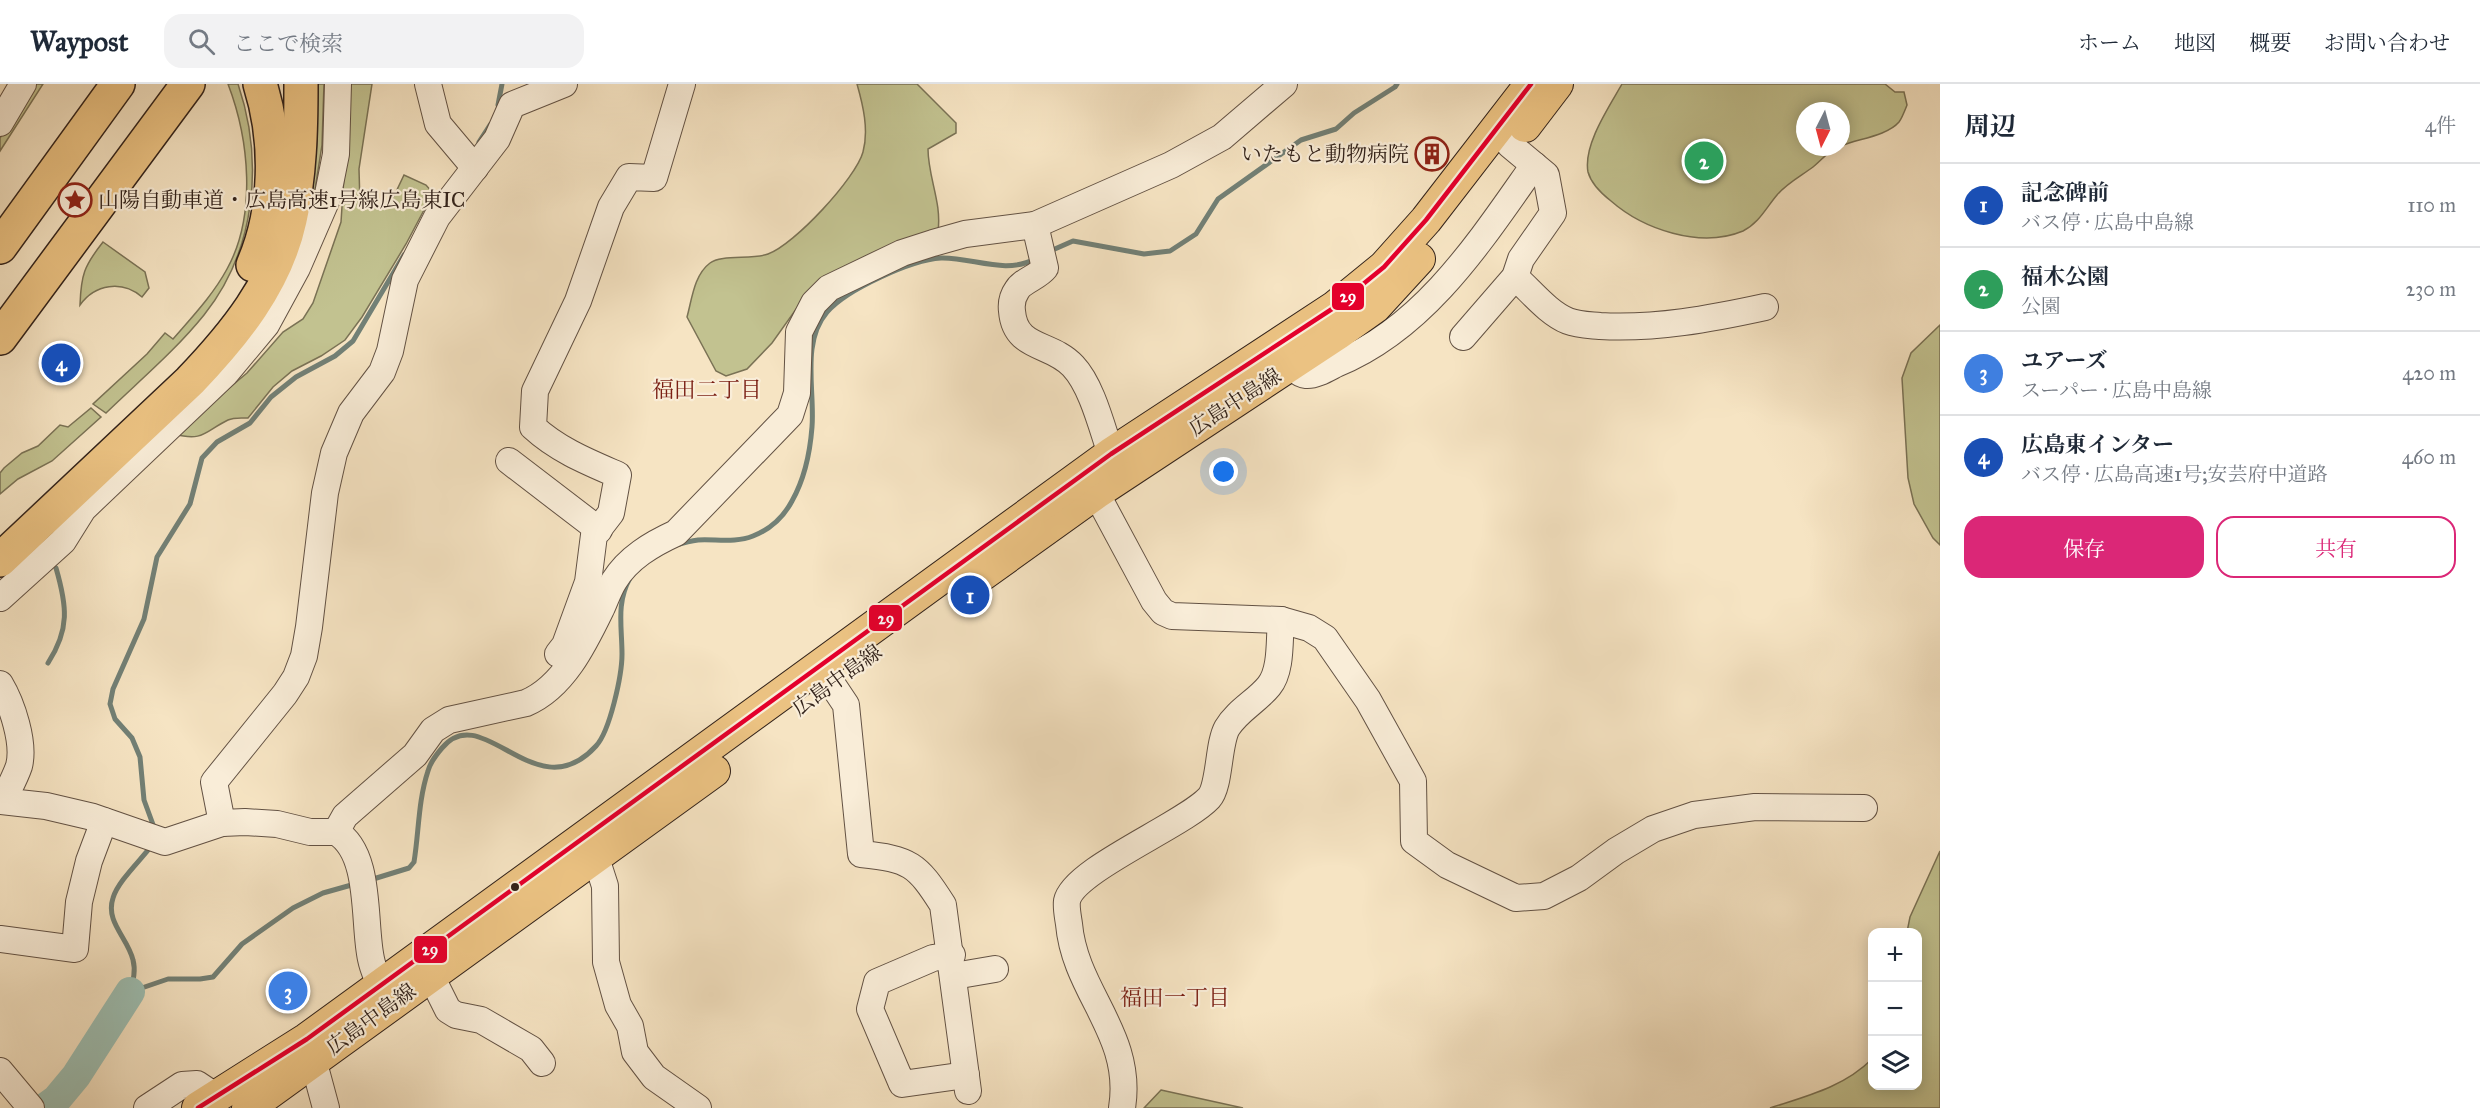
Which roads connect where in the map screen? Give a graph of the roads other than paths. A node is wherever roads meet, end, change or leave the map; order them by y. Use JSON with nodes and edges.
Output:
{"nodes":[{"id":1,"x":24,"y":84,"type":"edge"},
{"id":2,"x":118,"y":84,"type":"edge"},
{"id":3,"x":188,"y":84,"type":"edge"},
{"id":4,"x":260,"y":84,"type":"edge"},
{"id":5,"x":301,"y":84,"type":"edge"},
{"id":6,"x":338,"y":84,"type":"edge"},
{"id":7,"x":428,"y":84,"type":"edge"},
{"id":8,"x":564,"y":84,"type":"edge"},
{"id":9,"x":682,"y":84,"type":"edge"},
{"id":10,"x":1531,"y":84,"type":"edge"},
{"id":11,"x":1557,"y":84,"type":"edge"},
{"id":12,"x":1276,"y":87,"type":"edge"},
{"id":13,"x":0,"y":123,"type":"edge"},
{"id":14,"x":1510,"y":145,"type":"junction"},
{"id":15,"x":1534,"y":165,"type":"junction"},
{"id":16,"x":475,"y":168,"type":"junction"},
{"id":17,"x":1035,"y":225,"type":"junction"},
{"id":18,"x":0,"y":247,"type":"edge"},
{"id":19,"x":1515,"y":277,"type":"junction"},
{"id":20,"x":1765,"y":307,"type":"dead end"},
{"id":21,"x":4,"y":336,"type":"edge"},
{"id":22,"x":1463,"y":337,"type":"dead end"},
{"id":23,"x":1283,"y":356,"type":"junction"},
{"id":24,"x":1111,"y":454,"type":"junction"},
{"id":25,"x":509,"y":462,"type":"dead end"},
{"id":26,"x":1090,"y":484,"type":"junction"},
{"id":27,"x":598,"y":530,"type":"junction"},
{"id":28,"x":0,"y":533,"type":"edge"},
{"id":29,"x":0,"y":560,"type":"edge"},
{"id":30,"x":0,"y":598,"type":"edge"},
{"id":31,"x":1281,"y":620,"type":"junction"},
{"id":32,"x":827,"y":674,"type":"junction"},
{"id":33,"x":0,"y":684,"type":"edge"},
{"id":34,"x":526,"y":703,"type":"junction"},
{"id":35,"x":2,"y":801,"type":"edge"},
{"id":36,"x":1864,"y":808,"type":"dead end"},
{"id":37,"x":104,"y":821,"type":"junction"},
{"id":38,"x":222,"y":824,"type":"junction"},
{"id":39,"x":336,"y":832,"type":"junction"},
{"id":40,"x":590,"y":848,"type":"junction"},
{"id":41,"x":0,"y":939,"type":"edge"},
{"id":42,"x":953,"y":965,"type":"junction"},
{"id":43,"x":995,"y":969,"type":"dead end"},
{"id":44,"x":431,"y":976,"type":"junction"},
{"id":45,"x":385,"y":996,"type":"junction"},
{"id":46,"x":310,"y":1050,"type":"junction"},
{"id":47,"x":542,"y":1063,"type":"dead end"},
{"id":48,"x":0,"y":1071,"type":"edge"},
{"id":49,"x":207,"y":1102,"type":"edge"},
{"id":50,"x":28,"y":1104,"type":"edge"},
{"id":51,"x":147,"y":1108,"type":"edge"},
{"id":52,"x":248,"y":1108,"type":"edge"},
{"id":53,"x":326,"y":1108,"type":"edge"},
{"id":54,"x":698,"y":1108,"type":"edge"},
{"id":55,"x":1122,"y":1108,"type":"edge"}],
"edges":[{"from":1,"to":13,"type":"street"},
{"from":2,"to":18,"type":"highway"},
{"from":3,"to":21,"type":"highway"},
{"from":4,"to":28,"type":"highway"},
{"from":5,"to":29,"type":"highway"},
{"from":6,"to":30,"type":"street"},
{"from":7,"to":16,"type":"street"},
{"from":8,"to":16,"type":"street"},
{"from":9,"to":27,"type":"street"},
{"from":10,"to":23,"type":"main road","name":"広島中島線"},
{"from":11,"to":14,"type":"main road","name":"広島中島線"},
{"from":12,"to":17,"type":"street"},
{"from":14,"to":15,"type":"street"},
{"from":14,"to":23,"type":"main road","name":"広島中島線"},
{"from":15,"to":19,"type":"street"},
{"from":15,"to":23,"type":"street"},
{"from":16,"to":38,"type":"street"},
{"from":17,"to":24,"type":"street"},
{"from":17,"to":34,"type":"street"},
{"from":19,"to":20,"type":"street"},
{"from":19,"to":22,"type":"street"},
{"from":23,"to":24,"type":"main road","name":"広島中島線"},
{"from":23,"to":26,"type":"main road","name":"広島中島線"},
{"from":24,"to":26,"type":"main road","name":"広島中島線"},
{"from":25,"to":27,"type":"street"},
{"from":26,"to":31,"type":"street"},
{"from":26,"to":32,"type":"main road","name":"広島中島線"},
{"from":27,"to":34,"type":"street"},
{"from":31,"to":36,"type":"street"},
{"from":31,"to":55,"type":"street"},
{"from":32,"to":40,"type":"main road","name":"広島中島線"},
{"from":32,"to":42,"type":"street"},
{"from":33,"to":35,"type":"street"},
{"from":34,"to":39,"type":"street"},
{"from":35,"to":37,"type":"street"},
{"from":37,"to":38,"type":"street"},
{"from":37,"to":41,"type":"street"},
{"from":38,"to":39,"type":"street"},
{"from":39,"to":45,"type":"street"},
{"from":40,"to":44,"type":"main road","name":"広島中島線"},
{"from":40,"to":45,"type":"main road","name":"広島中島線"},
{"from":40,"to":54,"type":"street"},
{"from":42,"to":42,"type":"street"},
{"from":42,"to":43,"type":"street"},
{"from":44,"to":45,"type":"main road","name":"広島中島線"},
{"from":44,"to":47,"type":"street"},
{"from":45,"to":46,"type":"main road","name":"広島中島線"},
{"from":46,"to":49,"type":"main road","name":"広島中島線"},
{"from":46,"to":52,"type":"main road","name":"広島中島線"},
{"from":46,"to":53,"type":"street"},
{"from":48,"to":50,"type":"street"},
{"from":49,"to":51,"type":"street"}]}
